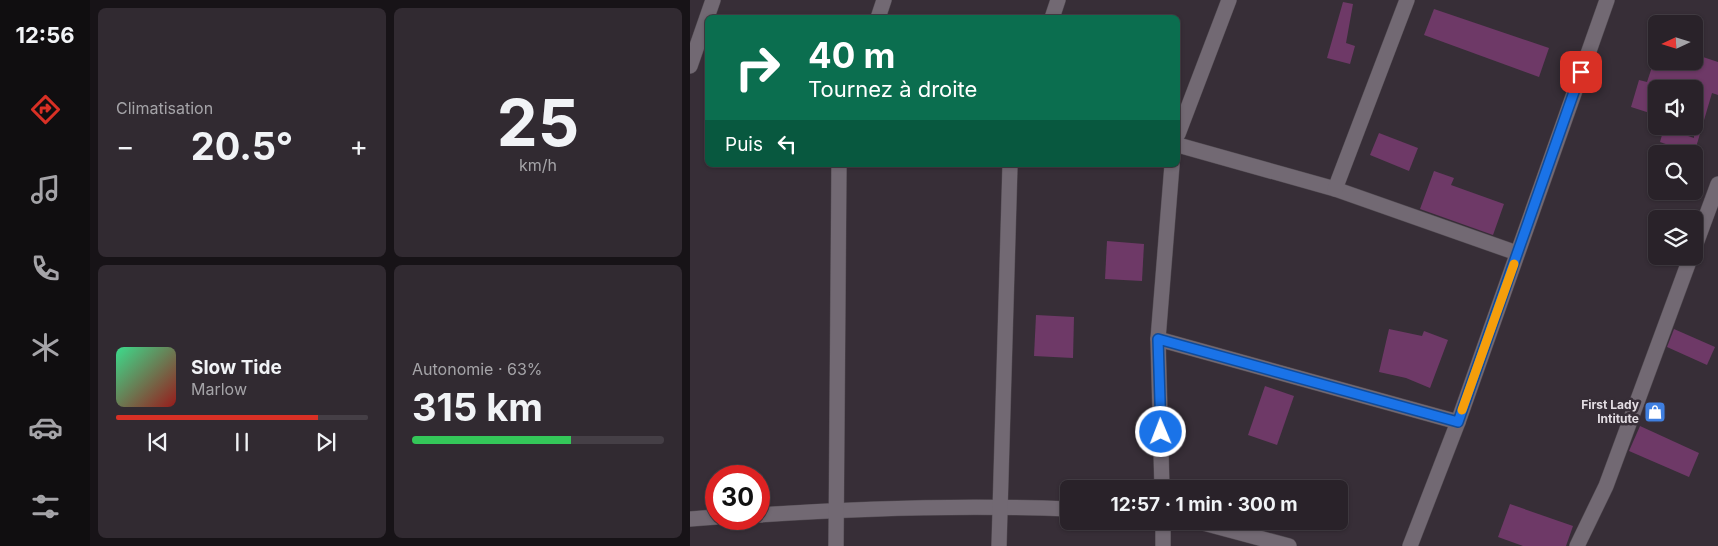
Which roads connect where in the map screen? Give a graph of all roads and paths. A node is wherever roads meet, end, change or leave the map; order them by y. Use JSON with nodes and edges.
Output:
{"nodes":[{"id":1,"x":713,"y":0,"type":"edge"},
{"id":2,"x":884,"y":0,"type":"edge"},
{"id":3,"x":1058,"y":0,"type":"edge"},
{"id":4,"x":1229,"y":0,"type":"edge"},
{"id":5,"x":1407,"y":0,"type":"edge"},
{"id":6,"x":1607,"y":0,"type":"edge"},
{"id":7,"x":708,"y":15,"type":"edge"},
{"id":8,"x":879,"y":15,"type":"edge"},
{"id":9,"x":1053,"y":15,"type":"edge"},
{"id":10,"x":705,"y":23,"type":"edge"},
{"id":11,"x":690,"y":66,"type":"edge"},
{"id":12,"x":1180,"y":129,"type":"edge"},
{"id":13,"x":1180,"y":146,"type":"edge"},
{"id":14,"x":839,"y":167,"type":"edge"},
{"id":15,"x":1010,"y":167,"type":"edge"},
{"id":16,"x":1172,"y":167,"type":"edge"},
{"id":17,"x":1718,"y":184,"type":"edge"},
{"id":18,"x":1335,"y":189,"type":"junction"},
{"id":19,"x":1703,"y":225,"type":"edge"},
{"id":20,"x":1517,"y":253,"type":"junction"},
{"id":21,"x":1688,"y":265,"type":"edge"},
{"id":22,"x":1158,"y":339,"type":"junction"},
{"id":23,"x":1458,"y":422,"type":"junction"},
{"id":24,"x":1162,"y":480,"type":"edge"},
{"id":25,"x":999,"y":506,"type":"junction"},
{"id":26,"x":1060,"y":509,"type":"edge"},
{"id":27,"x":835,"y":510,"type":"junction"},
{"id":28,"x":770,"y":514,"type":"edge"},
{"id":29,"x":705,"y":518,"type":"edge"},
{"id":30,"x":690,"y":519,"type":"edge"},
{"id":31,"x":1163,"y":530,"type":"edge"},
{"id":32,"x":1229,"y":530,"type":"edge"},
{"id":33,"x":836,"y":546,"type":"edge"},
{"id":34,"x":998,"y":546,"type":"edge"},
{"id":35,"x":1163,"y":546,"type":"edge"},
{"id":36,"x":1289,"y":546,"type":"edge"},
{"id":37,"x":1410,"y":546,"type":"edge"},
{"id":38,"x":1577,"y":546,"type":"edge"}],
"edges":[{"from":1,"to":7,"type":"street"},
{"from":2,"to":8,"type":"street"},
{"from":3,"to":9,"type":"street"},
{"from":4,"to":12,"type":"street"},
{"from":5,"to":18,"type":"street"},
{"from":6,"to":20,"type":"street"},
{"from":10,"to":11,"type":"street"},
{"from":13,"to":18,"type":"street"},
{"from":14,"to":27,"type":"street"},
{"from":15,"to":25,"type":"street"},
{"from":16,"to":22,"type":"street"},
{"from":17,"to":19,"type":"street"},
{"from":18,"to":20,"type":"street"},
{"from":20,"to":23,"type":"street"},
{"from":21,"to":38,"type":"street"},
{"from":22,"to":23,"type":"street"},
{"from":22,"to":24,"type":"street"},
{"from":23,"to":37,"type":"street"},
{"from":25,"to":26,"type":"street"},
{"from":25,"to":27,"type":"street"},
{"from":25,"to":34,"type":"street"},
{"from":27,"to":28,"type":"street"},
{"from":27,"to":33,"type":"street"},
{"from":29,"to":30,"type":"street"},
{"from":31,"to":35,"type":"street"},
{"from":32,"to":36,"type":"street"}]}
